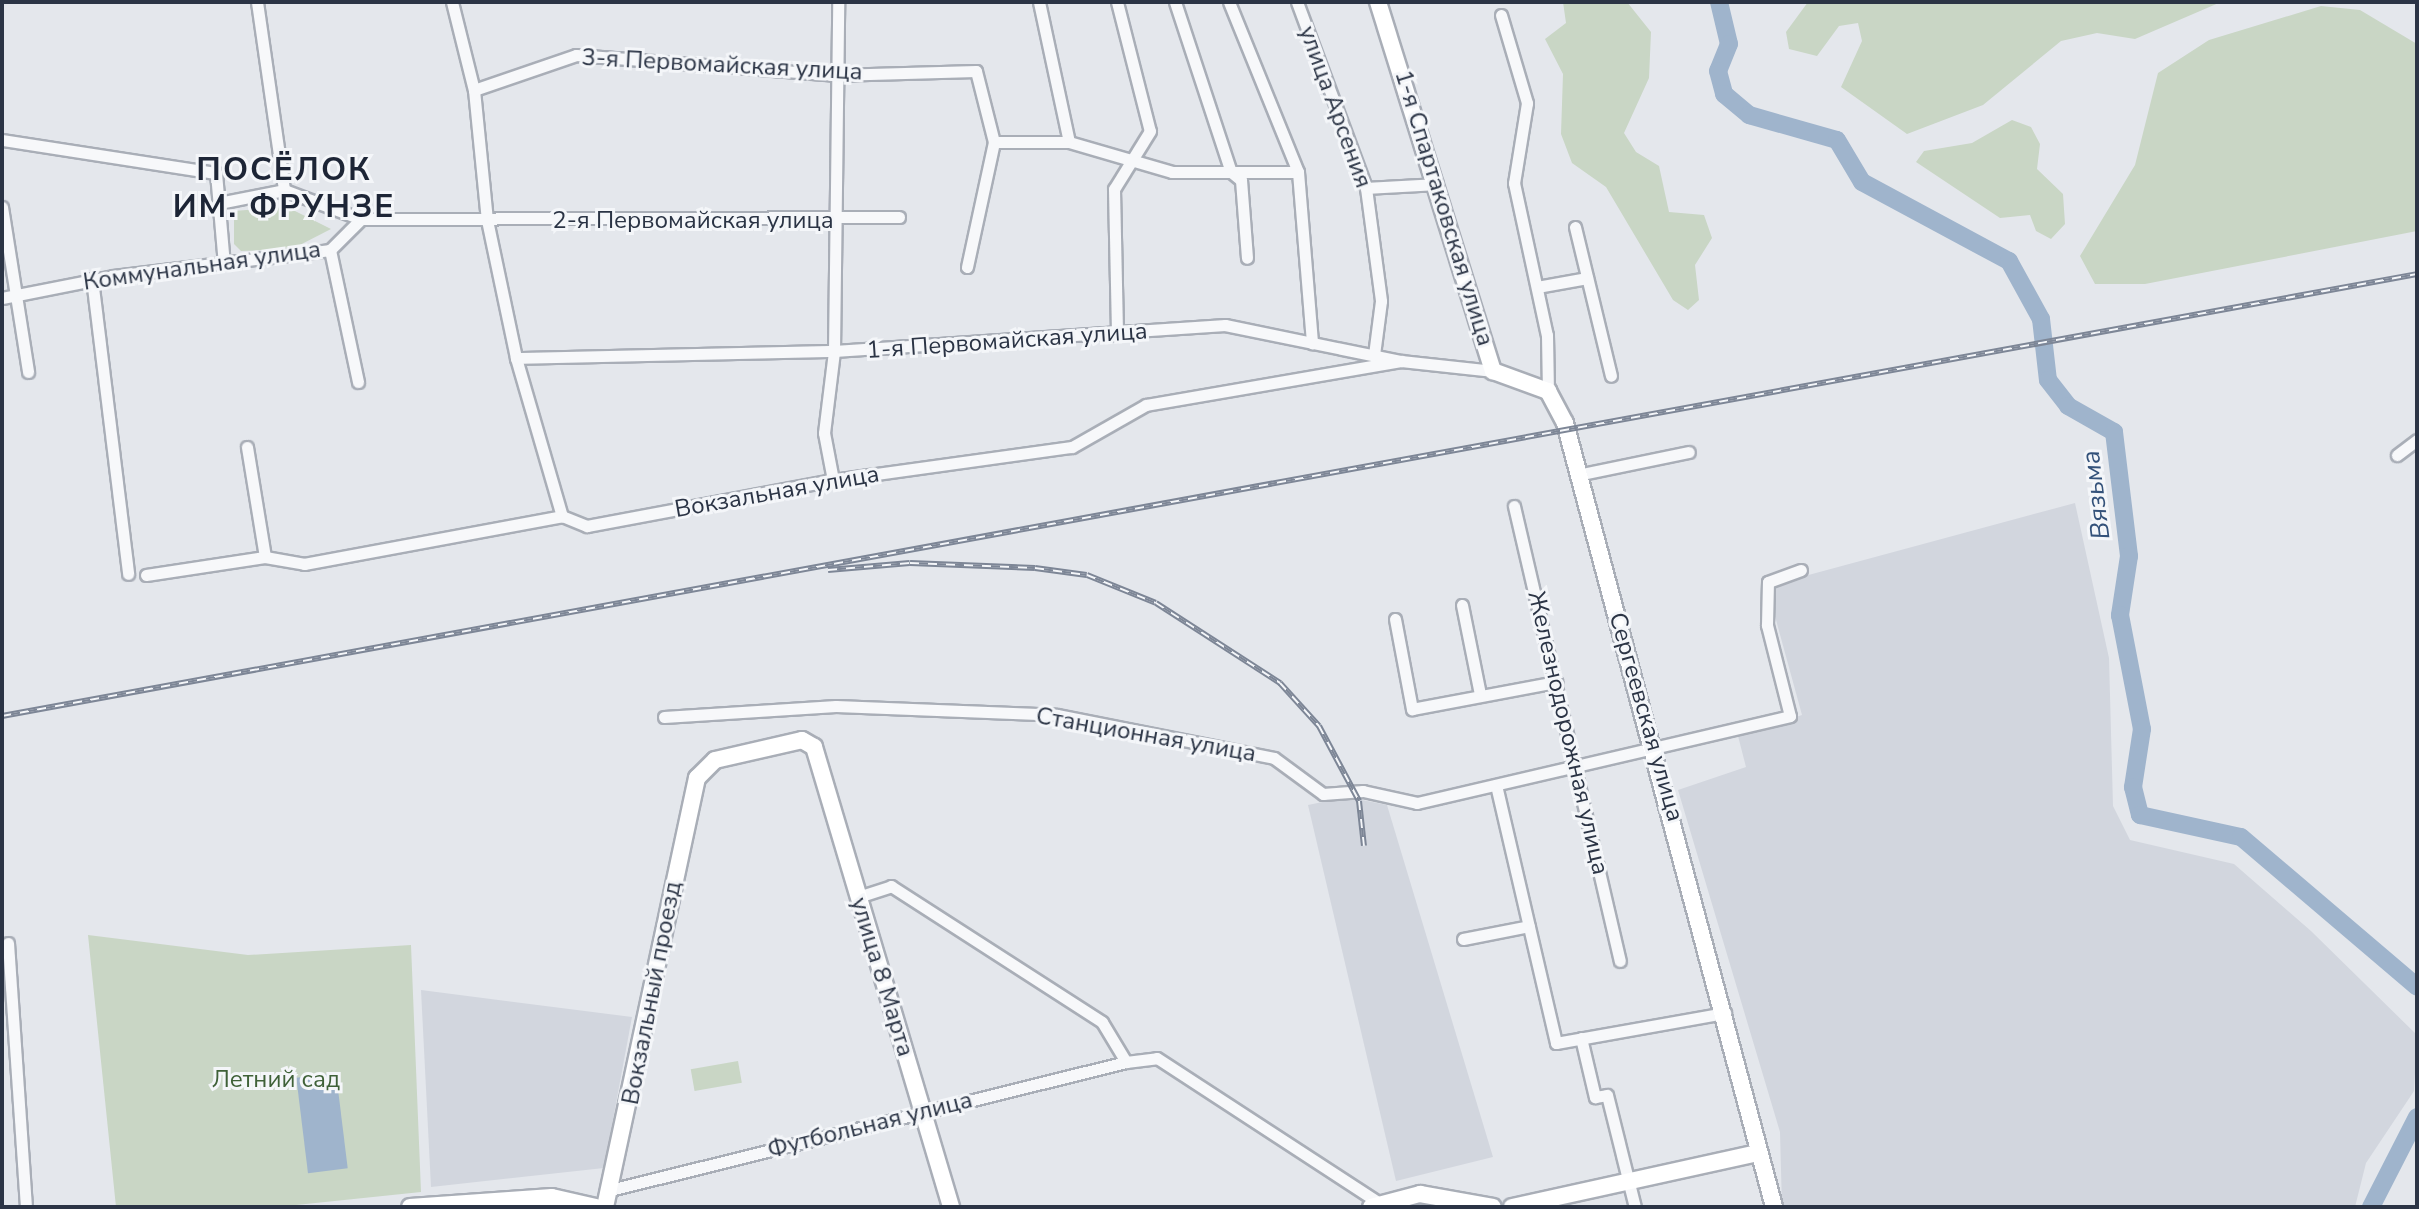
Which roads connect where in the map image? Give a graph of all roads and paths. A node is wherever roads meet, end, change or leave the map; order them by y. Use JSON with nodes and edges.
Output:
{"nodes":[{"id":1,"x":257,"y":2,"type":"edge"},
{"id":2,"x":452,"y":2,"type":"edge"},
{"id":3,"x":838,"y":2,"type":"edge"},
{"id":4,"x":1039,"y":2,"type":"edge"},
{"id":5,"x":1117,"y":2,"type":"edge"},
{"id":6,"x":1175,"y":2,"type":"edge"},
{"id":7,"x":1229,"y":2,"type":"edge"},
{"id":8,"x":1297,"y":2,"type":"edge"},
{"id":9,"x":1378,"y":2,"type":"edge"},
{"id":10,"x":1501,"y":15,"type":"dead end"},
{"id":11,"x":834,"y":75,"type":"junction"},
{"id":12,"x":474,"y":90,"type":"junction"},
{"id":13,"x":2,"y":140,"type":"edge"},
{"id":14,"x":994,"y":142,"type":"junction"},
{"id":15,"x":1069,"y":142,"type":"junction"},
{"id":16,"x":1136,"y":163,"type":"junction"},
{"id":17,"x":1231,"y":172,"type":"junction"},
{"id":18,"x":1298,"y":172,"type":"junction"},
{"id":19,"x":1437,"y":184,"type":"junction"},
{"id":20,"x":1366,"y":188,"type":"junction"},
{"id":21,"x":284,"y":190,"type":"junction"},
{"id":22,"x":224,"y":202,"type":"junction"},
{"id":23,"x":2,"y":207,"type":"edge"},
{"id":24,"x":899,"y":217,"type":"dead end"},
{"id":25,"x":361,"y":219,"type":"junction"},
{"id":26,"x":487,"y":220,"type":"junction"},
{"id":27,"x":834,"y":221,"type":"junction"},
{"id":28,"x":1575,"y":227,"type":"dead end"},
{"id":29,"x":330,"y":250,"type":"junction"},
{"id":30,"x":1247,"y":258,"type":"dead end"},
{"id":31,"x":224,"y":264,"type":"junction"},
{"id":32,"x":967,"y":267,"type":"dead end"},
{"id":33,"x":1587,"y":278,"type":"junction"},
{"id":34,"x":92,"y":279,"type":"junction"},
{"id":35,"x":1537,"y":287,"type":"junction"},
{"id":36,"x":16,"y":294,"type":"junction"},
{"id":37,"x":2,"y":298,"type":"edge"},
{"id":38,"x":1117,"y":335,"type":"junction"},
{"id":39,"x":1312,"y":343,"type":"junction"},
{"id":40,"x":834,"y":351,"type":"junction"},
{"id":41,"x":1374,"y":355,"type":"junction"},
{"id":42,"x":516,"y":358,"type":"junction"},
{"id":43,"x":1401,"y":361,"type":"junction"},
{"id":44,"x":1493,"y":371,"type":"junction"},
{"id":45,"x":28,"y":372,"type":"dead end"},
{"id":46,"x":1611,"y":376,"type":"dead end"},
{"id":47,"x":358,"y":382,"type":"dead end"},
{"id":48,"x":1548,"y":391,"type":"junction"},
{"id":49,"x":2417,"y":440,"type":"edge"},
{"id":50,"x":247,"y":447,"type":"dead end"},
{"id":51,"x":1689,"y":452,"type":"dead end"},
{"id":52,"x":2397,"y":455,"type":"dead end"},
{"id":53,"x":1577,"y":475,"type":"junction"},
{"id":54,"x":833,"y":480,"type":"junction"},
{"id":55,"x":1514,"y":506,"type":"dead end"},
{"id":56,"x":562,"y":516,"type":"junction"},
{"id":57,"x":265,"y":557,"type":"junction"},
{"id":58,"x":1801,"y":570,"type":"dead end"},
{"id":59,"x":128,"y":574,"type":"dead end"},
{"id":60,"x":146,"y":575,"type":"dead end"},
{"id":61,"x":1462,"y":605,"type":"dead end"},
{"id":62,"x":1395,"y":619,"type":"dead end"},
{"id":63,"x":1556,"y":682,"type":"junction"},
{"id":64,"x":1480,"y":694,"type":"junction"},
{"id":65,"x":664,"y":717,"type":"dead end"},
{"id":66,"x":1656,"y":747,"type":"junction"},
{"id":67,"x":1575,"y":766,"type":"junction"},
{"id":68,"x":697,"y":778,"type":"joint"},
{"id":69,"x":1496,"y":785,"type":"junction"},
{"id":70,"x":858,"y":897,"type":"junction"},
{"id":71,"x":1529,"y":926,"type":"junction"},
{"id":72,"x":1463,"y":939,"type":"dead end"},
{"id":73,"x":8,"y":943,"type":"dead end"},
{"id":74,"x":1620,"y":961,"type":"dead end"},
{"id":75,"x":1725,"y":1013,"type":"junction"},
{"id":76,"x":1581,"y":1038,"type":"junction"},
{"id":77,"x":1126,"y":1062,"type":"junction"},
{"id":78,"x":922,"y":1112,"type":"junction"},
{"id":79,"x":1757,"y":1153,"type":"junction"},
{"id":80,"x":1630,"y":1181,"type":"junction"},
{"id":81,"x":614,"y":1189,"type":"junction"},
{"id":82,"x":1376,"y":1206,"type":"edge"},
{"id":83,"x":26,"y":1207,"type":"edge"},
{"id":84,"x":410,"y":1207,"type":"edge"},
{"id":85,"x":596,"y":1207,"type":"edge"},
{"id":86,"x":605,"y":1207,"type":"edge"},
{"id":87,"x":951,"y":1207,"type":"edge"},
{"id":88,"x":1493,"y":1207,"type":"edge"},
{"id":89,"x":1512,"y":1207,"type":"edge"},
{"id":90,"x":1635,"y":1207,"type":"edge"},
{"id":91,"x":1774,"y":1207,"type":"edge"}],
"edges":[{"from":1,"to":21,"type":"street"},
{"from":2,"to":12,"type":"street"},
{"from":3,"to":11,"type":"street"},
{"from":4,"to":15,"type":"street"},
{"from":5,"to":16,"type":"street"},
{"from":6,"to":17,"type":"street"},
{"from":7,"to":18,"type":"street"},
{"from":8,"to":20,"type":"street","name":"улица Арсения"},
{"from":9,"to":19,"type":"street","name":"1-я Спартаковская улица"},
{"from":10,"to":35,"type":"street"},
{"from":11,"to":12,"type":"street","name":"3-я Первомайская улица"},
{"from":11,"to":14,"type":"street","name":"3-я Первомайская улица"},
{"from":11,"to":27,"type":"street"},
{"from":12,"to":26,"type":"street"},
{"from":13,"to":22,"type":"street"},
{"from":14,"to":15,"type":"street"},
{"from":14,"to":32,"type":"street"},
{"from":15,"to":16,"type":"street"},
{"from":16,"to":17,"type":"street"},
{"from":16,"to":38,"type":"street"},
{"from":17,"to":18,"type":"street"},
{"from":17,"to":30,"type":"street"},
{"from":18,"to":39,"type":"street"},
{"from":19,"to":20,"type":"street"},
{"from":19,"to":44,"type":"street","name":"1-я Спартаковская улица"},
{"from":20,"to":41,"type":"street","name":"улица Арсения"},
{"from":21,"to":22,"type":"street"},
{"from":21,"to":25,"type":"street"},
{"from":22,"to":31,"type":"street"},
{"from":23,"to":36,"type":"street"},
{"from":24,"to":27,"type":"street","name":"2-я Первомайская улица"},
{"from":25,"to":26,"type":"street"},
{"from":25,"to":29,"type":"street","name":"Коммунальная улица"},
{"from":26,"to":27,"type":"street","name":"2-я Первомайская улица"},
{"from":26,"to":42,"type":"street"},
{"from":27,"to":40,"type":"street"},
{"from":28,"to":33,"type":"street"},
{"from":29,"to":31,"type":"street","name":"Коммунальная улица"},
{"from":29,"to":47,"type":"street"},
{"from":31,"to":34,"type":"street","name":"Коммунальная улица"},
{"from":33,"to":35,"type":"street"},
{"from":33,"to":46,"type":"street"},
{"from":34,"to":36,"type":"street","name":"Коммунальная улица"},
{"from":34,"to":59,"type":"street"},
{"from":35,"to":48,"type":"street"},
{"from":36,"to":37,"type":"street","name":"Коммунальная улица"},
{"from":36,"to":45,"type":"street"},
{"from":38,"to":39,"type":"street","name":"1-я Первомайская улица"},
{"from":38,"to":40,"type":"street","name":"1-я Первомайская улица"},
{"from":39,"to":41,"type":"street","name":"1-я Первомайская улица"},
{"from":40,"to":42,"type":"street","name":"1-я Первомайская улица"},
{"from":40,"to":54,"type":"street"},
{"from":41,"to":43,"type":"street","name":"1-я Первомайская улица"},
{"from":42,"to":56,"type":"street"},
{"from":43,"to":44,"type":"street","name":"1-я Первомайская улица"},
{"from":43,"to":54,"type":"street","name":"Вокзальная улица"},
{"from":44,"to":48,"type":"street","name":"1-я Спартаковская улица"},
{"from":48,"to":53,"type":"street","name":"Сергеевская улица"},
{"from":49,"to":52,"type":"street"},
{"from":50,"to":57,"type":"street"},
{"from":51,"to":53,"type":"street"},
{"from":53,"to":66,"type":"street","name":"Сергеевская улица"},
{"from":54,"to":56,"type":"street","name":"Вокзальная улица"},
{"from":55,"to":63,"type":"street","name":"Железнодорожная улица"},
{"from":56,"to":57,"type":"street","name":"Вокзальная улица"},
{"from":57,"to":60,"type":"street","name":"Вокзальная улица"},
{"from":58,"to":66,"type":"street","name":"Станционная улица"},
{"from":61,"to":64,"type":"street"},
{"from":62,"to":64,"type":"street"},
{"from":63,"to":64,"type":"street"},
{"from":63,"to":67,"type":"street","name":"Железнодорожная улица"},
{"from":65,"to":69,"type":"street","name":"Станционная улица"},
{"from":66,"to":67,"type":"street","name":"Станционная улица"},
{"from":66,"to":75,"type":"street","name":"Сергеевская улица"},
{"from":67,"to":69,"type":"street","name":"Станционная улица"},
{"from":67,"to":74,"type":"street","name":"Железнодорожная улица"},
{"from":68,"to":70,"type":"street","name":"улица 8 Марта"},
{"from":68,"to":81,"type":"street","name":"Вокзальный проезд"},
{"from":69,"to":71,"type":"street"},
{"from":70,"to":77,"type":"street"},
{"from":70,"to":78,"type":"street","name":"улица 8 Марта"},
{"from":71,"to":72,"type":"street"},
{"from":71,"to":76,"type":"street"},
{"from":73,"to":83,"type":"street"},
{"from":75,"to":76,"type":"street"},
{"from":75,"to":79,"type":"street","name":"Сергеевская улица"},
{"from":76,"to":80,"type":"street"},
{"from":77,"to":78,"type":"street","name":"Футбольная улица"},
{"from":77,"to":82,"type":"street","name":"Футбольная улица"},
{"from":78,"to":81,"type":"street","name":"Футбольная улица"},
{"from":78,"to":87,"type":"street","name":"улица 8 Марта"},
{"from":79,"to":80,"type":"street"},
{"from":79,"to":91,"type":"street","name":"Сергеевская улица"},
{"from":80,"to":89,"type":"street"},
{"from":80,"to":90,"type":"street"},
{"from":81,"to":86,"type":"street","name":"Вокзальный проезд"},
{"from":82,"to":88,"type":"street"},
{"from":84,"to":85,"type":"street"}]}
